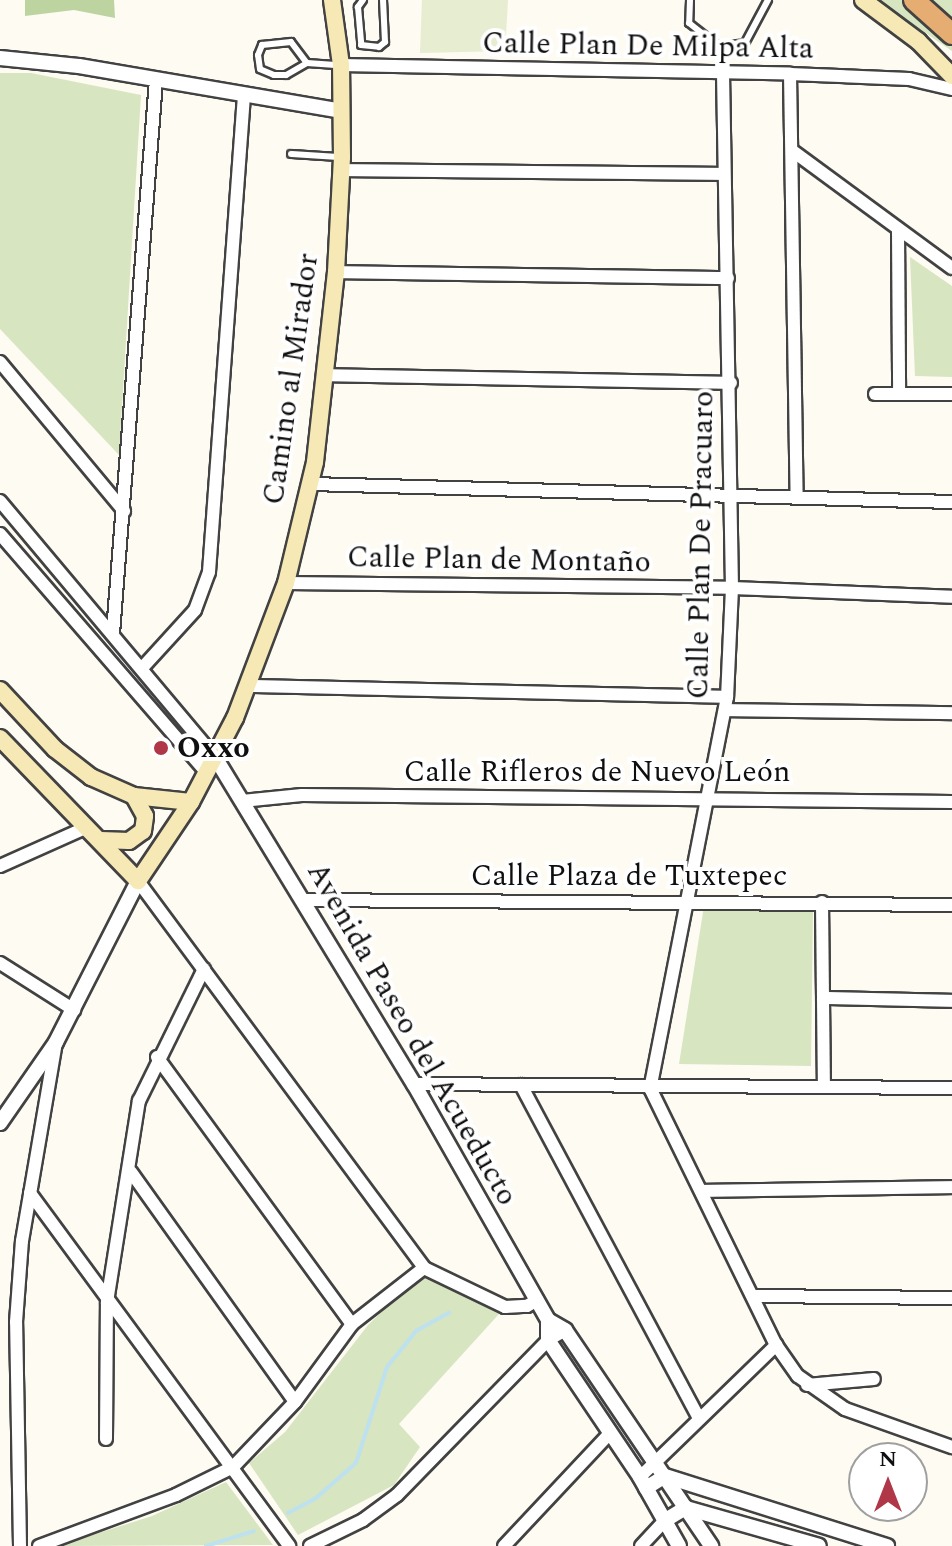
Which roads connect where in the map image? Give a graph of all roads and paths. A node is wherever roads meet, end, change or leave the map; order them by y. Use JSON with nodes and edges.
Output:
{"nodes":[{"id":1,"x":332,"y":0,"type":"edge"},
{"id":2,"x":363,"y":0,"type":"edge"},
{"id":3,"x":383,"y":0,"type":"edge"},
{"id":4,"x":690,"y":0,"type":"edge"},
{"id":5,"x":768,"y":0,"type":"edge"},
{"id":6,"x":863,"y":0,"type":"edge"},
{"id":7,"x":914,"y":0,"type":"edge"},
{"id":8,"x":952,"y":34,"type":"edge"},
{"id":9,"x":371,"y":47,"type":"junction"},
{"id":10,"x":0,"y":58,"type":"edge"},
{"id":11,"x":307,"y":63,"type":"junction"},
{"id":12,"x":341,"y":65,"type":"junction"},
{"id":13,"x":372,"y":66,"type":"junction"},
{"id":14,"x":723,"y":73,"type":"junction"},
{"id":15,"x":790,"y":74,"type":"junction"},
{"id":16,"x":952,"y":76,"type":"edge"},
{"id":17,"x":156,"y":81,"type":"junction"},
{"id":18,"x":952,"y":89,"type":"edge"},
{"id":19,"x":244,"y":97,"type":"junction"},
{"id":20,"x":342,"y":111,"type":"junction"},
{"id":21,"x":794,"y":152,"type":"junction"},
{"id":22,"x":291,"y":154,"type":"dead end"},
{"id":23,"x":342,"y":163,"type":"junction"},
{"id":24,"x":724,"y":174,"type":"junction"},
{"id":25,"x":898,"y":231,"type":"junction"},
{"id":26,"x":952,"y":268,"type":"edge"},
{"id":27,"x":336,"y":272,"type":"junction"},
{"id":28,"x":728,"y":278,"type":"junction"},
{"id":29,"x":0,"y":362,"type":"edge"},
{"id":30,"x":324,"y":375,"type":"junction"},
{"id":31,"x":731,"y":383,"type":"junction"},
{"id":32,"x":875,"y":394,"type":"dead end"},
{"id":33,"x":899,"y":394,"type":"junction"},
{"id":34,"x":952,"y":394,"type":"edge"},
{"id":35,"x":311,"y":484,"type":"junction"},
{"id":36,"x":730,"y":493,"type":"junction"},
{"id":37,"x":797,"y":498,"type":"junction"},
{"id":38,"x":0,"y":501,"type":"edge"},
{"id":39,"x":952,"y":502,"type":"edge"},
{"id":40,"x":124,"y":511,"type":"junction"},
{"id":41,"x":1,"y":541,"type":"edge"},
{"id":42,"x":286,"y":583,"type":"junction"},
{"id":43,"x":732,"y":588,"type":"junction"},
{"id":44,"x":952,"y":597,"type":"edge"},
{"id":45,"x":94,"y":608,"type":"junction"},
{"id":46,"x":79,"y":622,"type":"junction"},
{"id":47,"x":113,"y":633,"type":"junction"},
{"id":48,"x":143,"y":667,"type":"junction"},
{"id":49,"x":249,"y":686,"type":"junction"},
{"id":50,"x":0,"y":690,"type":"edge"},
{"id":51,"x":726,"y":704,"type":"junction"},
{"id":52,"x":952,"y":713,"type":"edge"},
{"id":53,"x":2,"y":743,"type":"edge"},
{"id":54,"x":210,"y":764,"type":"junction"},
{"id":55,"x":134,"y":796,"type":"junction"},
{"id":56,"x":707,"y":798,"type":"junction"},
{"id":57,"x":242,"y":801,"type":"junction"},
{"id":58,"x":191,"y":802,"type":"junction"},
{"id":59,"x":952,"y":802,"type":"edge"},
{"id":60,"x":87,"y":827,"type":"junction"},
{"id":61,"x":101,"y":840,"type":"junction"},
{"id":62,"x":0,"y":866,"type":"edge"},
{"id":63,"x":138,"y":881,"type":"junction"},
{"id":64,"x":305,"y":900,"type":"junction"},
{"id":65,"x":822,"y":902,"type":"junction"},
{"id":66,"x":684,"y":903,"type":"junction"},
{"id":67,"x":952,"y":905,"type":"edge"},
{"id":68,"x":0,"y":963,"type":"edge"},
{"id":69,"x":204,"y":969,"type":"junction"},
{"id":70,"x":823,"y":998,"type":"junction"},
{"id":71,"x":952,"y":1001,"type":"edge"},
{"id":72,"x":74,"y":1010,"type":"junction"},
{"id":73,"x":56,"y":1042,"type":"junction"},
{"id":74,"x":157,"y":1057,"type":"junction"},
{"id":75,"x":414,"y":1084,"type":"junction"},
{"id":76,"x":521,"y":1085,"type":"junction"},
{"id":77,"x":824,"y":1085,"type":"junction"},
{"id":78,"x":650,"y":1088,"type":"junction"},
{"id":79,"x":952,"y":1088,"type":"edge"},
{"id":80,"x":0,"y":1123,"type":"edge"},
{"id":81,"x":131,"y":1172,"type":"junction"},
{"id":82,"x":952,"y":1187,"type":"edge"},
{"id":83,"x":703,"y":1191,"type":"junction"},
{"id":84,"x":30,"y":1193,"type":"junction"},
{"id":85,"x":424,"y":1268,"type":"junction"},
{"id":86,"x":756,"y":1296,"type":"junction"},
{"id":87,"x":952,"y":1298,"type":"edge"},
{"id":88,"x":537,"y":1300,"type":"junction"},
{"id":89,"x":107,"y":1302,"type":"junction"},
{"id":90,"x":548,"y":1320,"type":"junction"},
{"id":91,"x":352,"y":1324,"type":"junction"},
{"id":92,"x":565,"y":1330,"type":"junction"},
{"id":93,"x":548,"y":1340,"type":"junction"},
{"id":94,"x":776,"y":1345,"type":"junction"},
{"id":95,"x":874,"y":1379,"type":"dead end"},
{"id":96,"x":807,"y":1385,"type":"junction"},
{"id":97,"x":295,"y":1402,"type":"junction"},
{"id":98,"x":699,"y":1418,"type":"junction"},
{"id":99,"x":610,"y":1433,"type":"junction"},
{"id":100,"x":106,"y":1439,"type":"dead end"},
{"id":101,"x":952,"y":1447,"type":"edge"},
{"id":102,"x":655,"y":1462,"type":"junction"},
{"id":103,"x":233,"y":1467,"type":"junction"},
{"id":104,"x":665,"y":1476,"type":"junction"},
{"id":105,"x":643,"y":1483,"type":"junction"},
{"id":106,"x":686,"y":1508,"type":"junction"},
{"id":107,"x":664,"y":1521,"type":"junction"},
{"id":108,"x":20,"y":1546,"type":"edge"},
{"id":109,"x":39,"y":1546,"type":"edge"},
{"id":110,"x":289,"y":1546,"type":"edge"},
{"id":111,"x":310,"y":1546,"type":"edge"},
{"id":112,"x":504,"y":1546,"type":"edge"},
{"id":113,"x":641,"y":1546,"type":"edge"},
{"id":114,"x":679,"y":1546,"type":"edge"},
{"id":115,"x":711,"y":1546,"type":"edge"},
{"id":116,"x":819,"y":1546,"type":"edge"},
{"id":117,"x":887,"y":1546,"type":"edge"}],
"edges":[{"from":1,"to":12,"type":"main road","name":"Camino al Mirador"},
{"from":2,"to":9,"type":"lane"},
{"from":3,"to":9,"type":"lane"},
{"from":4,"to":5,"type":"lane"},
{"from":6,"to":16,"type":"main road"},
{"from":7,"to":8,"type":"highway"},
{"from":9,"to":13,"type":"lane"},
{"from":10,"to":17,"type":"street"},
{"from":11,"to":11,"type":"lane"},
{"from":11,"to":12,"type":"lane"},
{"from":12,"to":13,"type":"street","name":"Calle Plan De Milpa Alta"},
{"from":12,"to":20,"type":"main road","name":"Camino al Mirador"},
{"from":13,"to":14,"type":"street","name":"Calle Plan De Milpa Alta"},
{"from":14,"to":15,"type":"street","name":"Calle Plan De Milpa Alta"},
{"from":14,"to":24,"type":"street","name":"Calle Plan De Pracuaro"},
{"from":15,"to":18,"type":"street","name":"Calle Plan De Milpa Alta"},
{"from":15,"to":21,"type":"street"},
{"from":17,"to":19,"type":"street"},
{"from":17,"to":40,"type":"street"},
{"from":19,"to":20,"type":"street"},
{"from":19,"to":48,"type":"street"},
{"from":20,"to":23,"type":"main road","name":"Camino al Mirador"},
{"from":21,"to":25,"type":"street"},
{"from":21,"to":37,"type":"street"},
{"from":22,"to":23,"type":"lane"},
{"from":23,"to":24,"type":"street"},
{"from":23,"to":27,"type":"main road","name":"Camino al Mirador"},
{"from":24,"to":28,"type":"street","name":"Calle Plan De Pracuaro"},
{"from":25,"to":26,"type":"street"},
{"from":25,"to":33,"type":"street"},
{"from":27,"to":28,"type":"street"},
{"from":27,"to":30,"type":"main road","name":"Camino al Mirador"},
{"from":28,"to":31,"type":"street","name":"Calle Plan De Pracuaro"},
{"from":29,"to":40,"type":"street"},
{"from":30,"to":31,"type":"street"},
{"from":30,"to":35,"type":"main road","name":"Camino al Mirador"},
{"from":31,"to":36,"type":"street","name":"Calle Plan De Pracuaro"},
{"from":32,"to":33,"type":"street"},
{"from":33,"to":34,"type":"street"},
{"from":35,"to":36,"type":"street"},
{"from":35,"to":42,"type":"main road","name":"Camino al Mirador"},
{"from":36,"to":37,"type":"street"},
{"from":36,"to":43,"type":"street","name":"Calle Plan De Pracuaro"},
{"from":37,"to":39,"type":"street"},
{"from":38,"to":45,"type":"street","name":"Avenida Paseo del Acueducto"},
{"from":40,"to":47,"type":"street"},
{"from":41,"to":46,"type":"street","name":"Avenida Paseo del Acueducto"},
{"from":42,"to":43,"type":"street","name":"Calle Plan de Montaño"},
{"from":42,"to":49,"type":"main road","name":"Camino al Mirador"},
{"from":43,"to":44,"type":"street","name":"Calle Plan de Montaño"},
{"from":43,"to":51,"type":"street","name":"Calle Plan De Pracuaro"},
{"from":45,"to":46,"type":"street"},
{"from":45,"to":47,"type":"street","name":"Avenida Paseo del Acueducto"},
{"from":46,"to":54,"type":"street","name":"Avenida Paseo del Acueducto"},
{"from":47,"to":48,"type":"street","name":"Avenida Paseo del Acueducto"},
{"from":48,"to":54,"type":"street","name":"Avenida Paseo del Acueducto"},
{"from":49,"to":51,"type":"street"},
{"from":49,"to":54,"type":"main road","name":"Camino al Mirador"},
{"from":50,"to":55,"type":"main road"},
{"from":51,"to":52,"type":"street"},
{"from":51,"to":56,"type":"street","name":"Calle Plan De Pracuaro"},
{"from":53,"to":60,"type":"main road"},
{"from":54,"to":57,"type":"street","name":"Avenida Paseo del Acueducto"},
{"from":54,"to":58,"type":"main road","name":"Camino al Mirador"},
{"from":55,"to":58,"type":"main road"},
{"from":55,"to":61,"type":"main road"},
{"from":56,"to":57,"type":"street","name":"Calle Rifleros de Nuevo León"},
{"from":56,"to":59,"type":"street","name":"Calle Rifleros de Nuevo León"},
{"from":56,"to":66,"type":"street","name":"Calle Plan De Pracuaro"},
{"from":57,"to":64,"type":"street","name":"Avenida Paseo del Acueducto"},
{"from":58,"to":63,"type":"main road","name":"Camino al Mirador"},
{"from":60,"to":61,"type":"main road"},
{"from":60,"to":62,"type":"street"},
{"from":61,"to":63,"type":"main road"},
{"from":63,"to":69,"type":"street"},
{"from":63,"to":72,"type":"street","name":"Camino al Mirador"},
{"from":64,"to":66,"type":"street","name":"Calle Plaza de Tuxtepec"},
{"from":64,"to":75,"type":"street","name":"Avenida Paseo del Acueducto"},
{"from":65,"to":66,"type":"street","name":"Calle Plaza de Tuxtepec"},
{"from":65,"to":67,"type":"street","name":"Calle Plaza de Tuxtepec"},
{"from":65,"to":70,"type":"street"},
{"from":66,"to":78,"type":"street","name":"Calle Plan De Pracuaro"},
{"from":68,"to":72,"type":"street"},
{"from":69,"to":74,"type":"street"},
{"from":69,"to":85,"type":"street"},
{"from":70,"to":71,"type":"street"},
{"from":70,"to":77,"type":"street"},
{"from":72,"to":73,"type":"street","name":"Camino al Mirador"},
{"from":73,"to":80,"type":"street","name":"Camino al Mirador"},
{"from":73,"to":84,"type":"street"},
{"from":74,"to":81,"type":"street"},
{"from":74,"to":91,"type":"street"},
{"from":75,"to":76,"type":"street"},
{"from":75,"to":88,"type":"street","name":"Avenida Paseo del Acueducto"},
{"from":76,"to":78,"type":"street"},
{"from":76,"to":98,"type":"street"},
{"from":77,"to":78,"type":"street"},
{"from":77,"to":79,"type":"street"},
{"from":78,"to":83,"type":"street"},
{"from":81,"to":89,"type":"street"},
{"from":81,"to":97,"type":"street"},
{"from":82,"to":83,"type":"street"},
{"from":83,"to":86,"type":"street"},
{"from":84,"to":89,"type":"street"},
{"from":84,"to":108,"type":"street"},
{"from":85,"to":88,"type":"street"},
{"from":85,"to":91,"type":"street"},
{"from":86,"to":87,"type":"street"},
{"from":86,"to":94,"type":"street"},
{"from":88,"to":90,"type":"street","name":"Avenida Paseo del Acueducto"},
{"from":89,"to":100,"type":"street"},
{"from":89,"to":103,"type":"street"},
{"from":90,"to":92,"type":"street"},
{"from":90,"to":93,"type":"street","name":"Avenida Paseo del Acueducto"},
{"from":91,"to":97,"type":"street"},
{"from":92,"to":93,"type":"street"},
{"from":92,"to":102,"type":"street"},
{"from":93,"to":99,"type":"street"},
{"from":93,"to":111,"type":"street"},
{"from":94,"to":96,"type":"street"},
{"from":94,"to":98,"type":"street"},
{"from":95,"to":96,"type":"street"},
{"from":96,"to":101,"type":"street"},
{"from":97,"to":103,"type":"street"},
{"from":98,"to":102,"type":"street"},
{"from":99,"to":105,"type":"street"},
{"from":99,"to":112,"type":"street"},
{"from":102,"to":104,"type":"street"},
{"from":102,"to":105,"type":"street"},
{"from":103,"to":109,"type":"street"},
{"from":103,"to":110,"type":"street"},
{"from":104,"to":105,"type":"street"},
{"from":104,"to":106,"type":"street"},
{"from":104,"to":117,"type":"street"},
{"from":105,"to":107,"type":"street"},
{"from":106,"to":107,"type":"street"},
{"from":106,"to":115,"type":"street"},
{"from":106,"to":116,"type":"street"},
{"from":107,"to":113,"type":"street"},
{"from":107,"to":114,"type":"street"}]}
